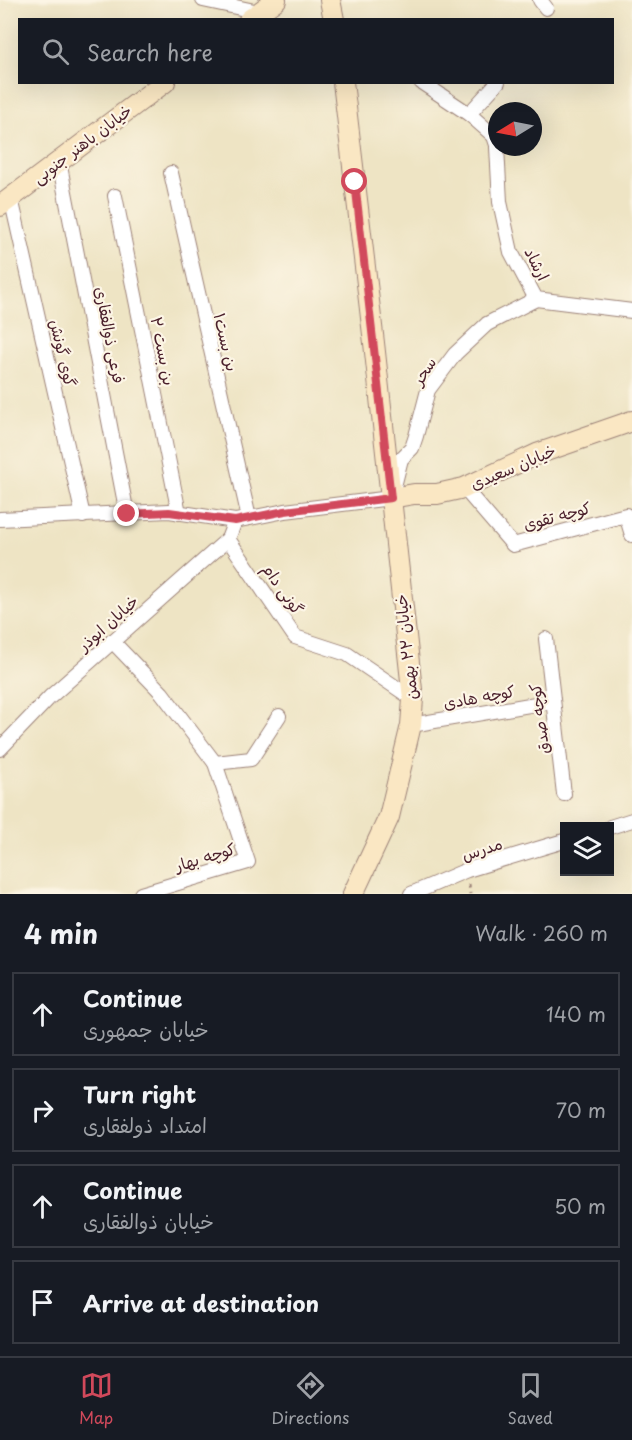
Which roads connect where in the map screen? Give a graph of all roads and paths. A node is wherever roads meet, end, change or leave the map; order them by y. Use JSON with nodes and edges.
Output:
{"nodes":[{"id":1,"x":203,"y":0,"type":"edge"},
{"id":2,"x":276,"y":0,"type":"edge"},
{"id":3,"x":330,"y":0,"type":"edge"},
{"id":4,"x":254,"y":16,"type":"edge"},
{"id":5,"x":334,"y":18,"type":"edge"},
{"id":6,"x":162,"y":84,"type":"edge"},
{"id":7,"x":343,"y":84,"type":"edge"},
{"id":8,"x":424,"y":84,"type":"edge"},
{"id":9,"x":496,"y":84,"type":"edge"},
{"id":10,"x":469,"y":114,"type":"junction"},
{"id":11,"x":488,"y":131,"type":"edge"},
{"id":12,"x":499,"y":156,"type":"edge"},
{"id":13,"x":59,"y":161,"type":"junction"},
{"id":14,"x":171,"y":173,"type":"dead end"},
{"id":15,"x":115,"y":196,"type":"dead end"},
{"id":16,"x":5,"y":202,"type":"edge"},
{"id":17,"x":536,"y":299,"type":"junction"},
{"id":18,"x":632,"y":311,"type":"edge"},
{"id":19,"x":632,"y":421,"type":"edge"},
{"id":20,"x":464,"y":488,"type":"junction"},
{"id":21,"x":391,"y":498,"type":"junction"},
{"id":22,"x":178,"y":513,"type":"junction"},
{"id":23,"x":127,"y":514,"type":"junction"},
{"id":24,"x":83,"y":516,"type":"junction"},
{"id":25,"x":249,"y":518,"type":"junction"},
{"id":26,"x":0,"y":519,"type":"edge"},
{"id":27,"x":235,"y":521,"type":"junction"},
{"id":28,"x":632,"y":535,"type":"edge"},
{"id":29,"x":228,"y":539,"type":"junction"},
{"id":30,"x":546,"y":639,"type":"dead end"},
{"id":31,"x":112,"y":641,"type":"junction"},
{"id":32,"x":413,"y":699,"type":"junction"},
{"id":33,"x":553,"y":701,"type":"junction"},
{"id":34,"x":279,"y":716,"type":"dead end"},
{"id":35,"x":411,"y":725,"type":"junction"},
{"id":36,"x":0,"y":749,"type":"edge"},
{"id":37,"x":215,"y":763,"type":"junction"},
{"id":38,"x":564,"y":794,"type":"dead end"},
{"id":39,"x":632,"y":820,"type":"edge"},
{"id":40,"x":614,"y":825,"type":"edge"},
{"id":41,"x":560,"y":842,"type":"edge"},
{"id":42,"x":141,"y":894,"type":"edge"},
{"id":43,"x":353,"y":894,"type":"edge"},
{"id":44,"x":411,"y":894,"type":"edge"}],
"edges":[{"from":1,"to":4,"type":"street"},
{"from":2,"to":4,"type":"street"},
{"from":3,"to":5,"type":"street"},
{"from":6,"to":13,"type":"street","name":"خیابان باهنر جنوبی"},
{"from":7,"to":21,"type":"street","name":"خیابان ۲۲ بهمن"},
{"from":8,"to":10,"type":"street","name":"ارشاد"},
{"from":9,"to":10,"type":"street"},
{"from":10,"to":11,"type":"street","name":"ارشاد"},
{"from":12,"to":17,"type":"street","name":"ارشاد"},
{"from":13,"to":16,"type":"street","name":"خیابان باهنر جنوبی"},
{"from":13,"to":23,"type":"street","name":"فرعی ذوالفقاری"},
{"from":14,"to":25,"type":"street","name":"بن بست۱"},
{"from":15,"to":22,"type":"street","name":"بن بست ۲"},
{"from":16,"to":24,"type":"street","name":"گوی گونش"},
{"from":17,"to":18,"type":"street","name":"ارشاد"},
{"from":17,"to":21,"type":"street","name":"سحر"},
{"from":19,"to":20,"type":"street","name":"خیابان سعیدی"},
{"from":20,"to":21,"type":"street","name":"خیابان سعیدی"},
{"from":20,"to":28,"type":"street","name":"کوچه تقوی"},
{"from":21,"to":25,"type":"street"},
{"from":21,"to":32,"type":"street","name":"خیابان ۲۲ بهمن"},
{"from":22,"to":23,"type":"street"},
{"from":22,"to":27,"type":"street"},
{"from":23,"to":24,"type":"street"},
{"from":24,"to":26,"type":"street"},
{"from":25,"to":27,"type":"street"},
{"from":27,"to":29,"type":"street","name":"خیابان ابوذر"},
{"from":29,"to":31,"type":"street","name":"خیابان ابوذر"},
{"from":29,"to":32,"type":"street","name":"گونی دام"},
{"from":30,"to":33,"type":"street","name":"کوچه صدق"},
{"from":31,"to":36,"type":"street","name":"خیابان ابوذر"},
{"from":31,"to":37,"type":"street","name":"کوچه بهار"},
{"from":32,"to":35,"type":"street","name":"خیابان ۲۲ بهمن"},
{"from":33,"to":35,"type":"street","name":"کوچه هادی"},
{"from":33,"to":38,"type":"street","name":"کوچه صدق"},
{"from":34,"to":37,"type":"street"},
{"from":35,"to":43,"type":"street","name":"خیابان ۲۲ بهمن"},
{"from":37,"to":42,"type":"street","name":"کوچه بهار"},
{"from":39,"to":40,"type":"street"},
{"from":41,"to":44,"type":"street","name":"مدرس"}]}
